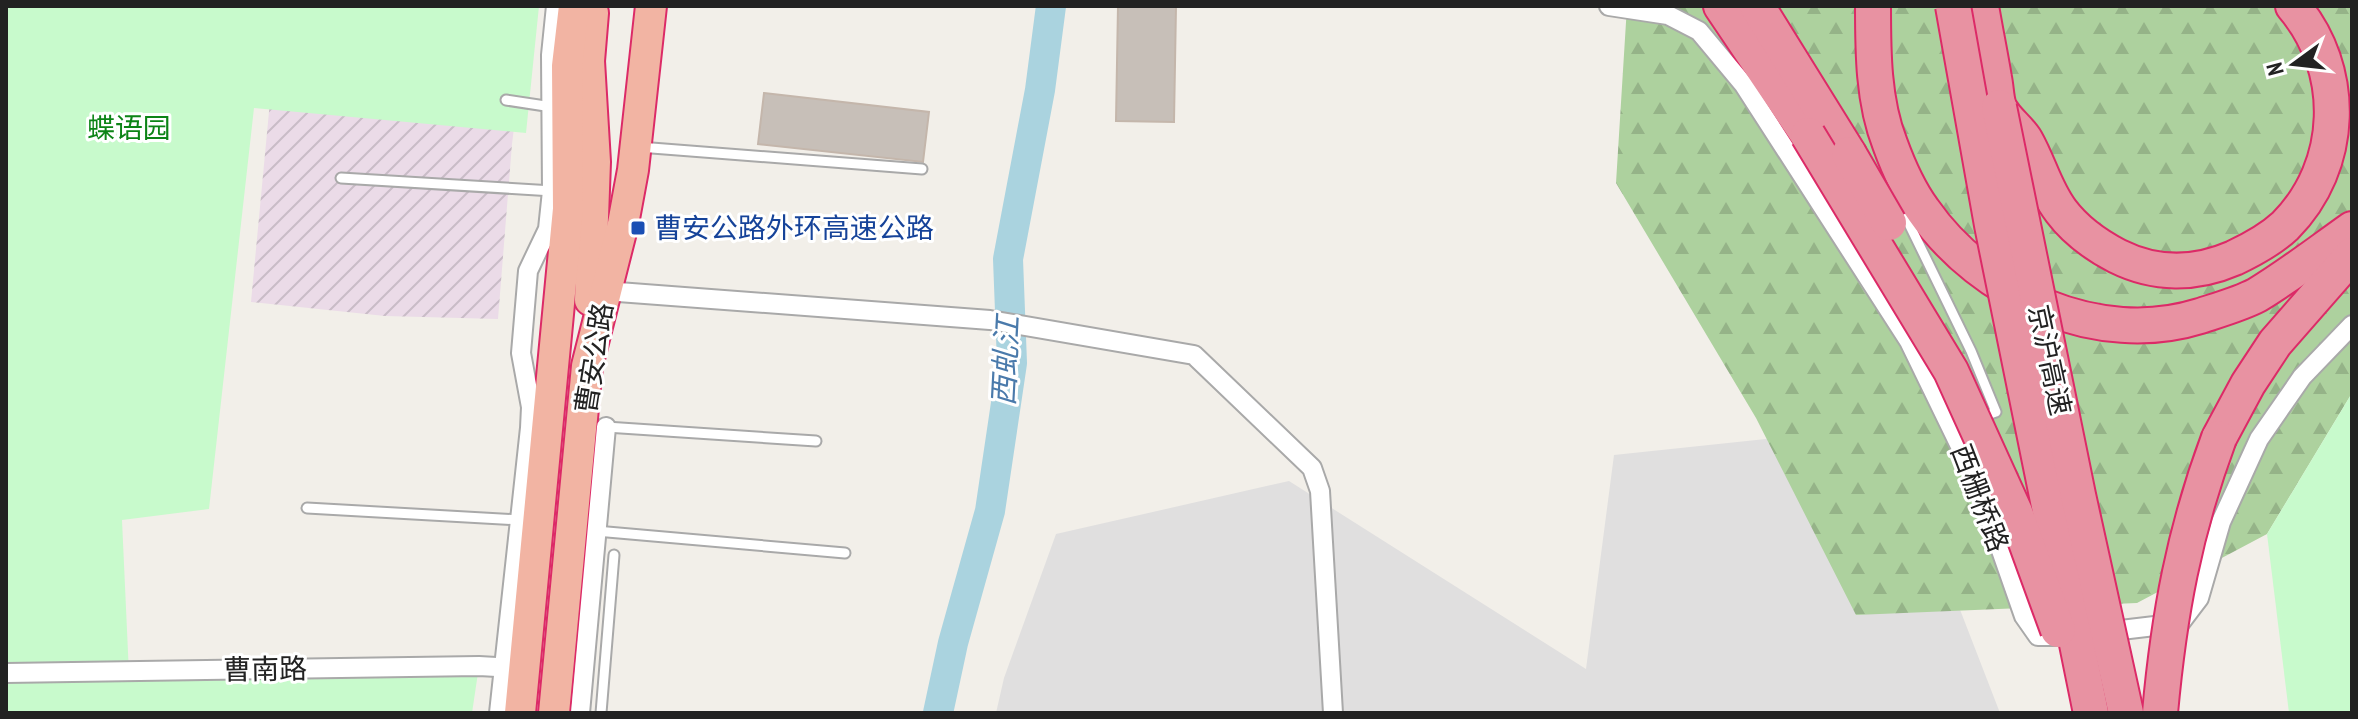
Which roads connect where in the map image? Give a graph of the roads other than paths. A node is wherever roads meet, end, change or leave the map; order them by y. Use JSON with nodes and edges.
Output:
{"nodes":[{"id":1,"x":556,"y":6,"type":"edge"},
{"id":2,"x":574,"y":6,"type":"edge"},
{"id":3,"x":594,"y":6,"type":"edge"},
{"id":4,"x":651,"y":6,"type":"edge"},
{"id":5,"x":1609,"y":6,"type":"edge"},
{"id":6,"x":1873,"y":6,"type":"edge"},
{"id":7,"x":1953,"y":6,"type":"edge"},
{"id":8,"x":1981,"y":6,"type":"edge"},
{"id":9,"x":2293,"y":6,"type":"edge"},
{"id":10,"x":1736,"y":10,"type":"edge"},
{"id":11,"x":1865,"y":86,"type":"dead end"},
{"id":12,"x":506,"y":100,"type":"dead end"},
{"id":13,"x":1867,"y":100,"type":"dead end"},
{"id":14,"x":1999,"y":107,"type":"junction"},
{"id":15,"x":559,"y":108,"type":"junction"},
{"id":16,"x":635,"y":147,"type":"junction"},
{"id":17,"x":922,"y":169,"type":"dead end"},
{"id":18,"x":341,"y":178,"type":"dead end"},
{"id":19,"x":1890,"y":183,"type":"dead end"},
{"id":20,"x":560,"y":192,"type":"junction"},
{"id":21,"x":2352,"y":229,"type":"edge"},
{"id":22,"x":2352,"y":255,"type":"edge"},
{"id":23,"x":605,"y":291,"type":"junction"},
{"id":24,"x":2352,"y":325,"type":"edge"},
{"id":25,"x":587,"y":366,"type":"junction"},
{"id":26,"x":595,"y":426,"type":"junction"},
{"id":27,"x":1952,"y":426,"type":"junction"},
{"id":28,"x":816,"y":441,"type":"dead end"},
{"id":29,"x":307,"y":508,"type":"dead end"},
{"id":30,"x":529,"y":521,"type":"junction"},
{"id":31,"x":585,"y":530,"type":"junction"},
{"id":32,"x":845,"y":553,"type":"dead end"},
{"id":33,"x":614,"y":555,"type":"dead end"},
{"id":34,"x":514,"y":668,"type":"junction"},
{"id":35,"x":6,"y":673,"type":"edge"},
{"id":36,"x":571,"y":677,"type":"junction"},
{"id":37,"x":603,"y":681,"type":"junction"},
{"id":38,"x":499,"y":713,"type":"edge"},
{"id":39,"x":520,"y":713,"type":"edge"},
{"id":40,"x":554,"y":713,"type":"edge"},
{"id":41,"x":580,"y":713,"type":"edge"},
{"id":42,"x":601,"y":713,"type":"edge"},
{"id":43,"x":1333,"y":713,"type":"edge"},
{"id":44,"x":2088,"y":713,"type":"edge"},
{"id":45,"x":2126,"y":713,"type":"edge"},
{"id":46,"x":2160,"y":713,"type":"edge"}],
"edges":[{"from":1,"to":15,"type":"street"},
{"from":2,"to":15,"type":"highway","name":"曹安公路"},
{"from":3,"to":25,"type":"highway"},
{"from":4,"to":16,"type":"highway","name":"曹安公路"},
{"from":5,"to":27,"type":"street","name":"西栅桥路"},
{"from":6,"to":21,"type":"highway","bridge":true},
{"from":7,"to":44,"type":"highway","name":"京沪高速","bridge":true},
{"from":8,"to":14,"type":"highway","name":"京沪高速"},
{"from":9,"to":14,"type":"highway"},
{"from":10,"to":44,"type":"highway","bridge":true},
{"from":11,"to":13,"type":"lane"},
{"from":12,"to":15,"type":"lane"},
{"from":14,"to":45,"type":"highway","name":"京沪高速","bridge":true},
{"from":15,"to":20,"type":"highway","name":"曹安公路"},
{"from":16,"to":17,"type":"lane"},
{"from":16,"to":23,"type":"highway","name":"曹安公路"},
{"from":18,"to":20,"type":"lane"},
{"from":19,"to":27,"type":"lane"},
{"from":20,"to":30,"type":"highway","name":"曹安公路"},
{"from":22,"to":46,"type":"highway","bridge":true},
{"from":23,"to":25,"type":"highway","name":"曹安公路"},
{"from":23,"to":43,"type":"street"},
{"from":24,"to":27,"type":"street","name":"西栅桥路"},
{"from":25,"to":26,"type":"highway","name":"曹安公路"},
{"from":26,"to":28,"type":"lane"},
{"from":26,"to":31,"type":"highway","name":"曹安公路"},
{"from":29,"to":30,"type":"lane"},
{"from":30,"to":34,"type":"highway","name":"曹安公路"},
{"from":31,"to":32,"type":"lane"},
{"from":31,"to":36,"type":"highway","name":"曹安公路"},
{"from":33,"to":37,"type":"lane"},
{"from":34,"to":35,"type":"street","name":"曹南路"},
{"from":34,"to":38,"type":"street"},
{"from":34,"to":39,"type":"highway","name":"曹安公路"},
{"from":36,"to":37,"type":"lane"},
{"from":36,"to":40,"type":"highway","name":"曹安公路"},
{"from":36,"to":41,"type":"street"},
{"from":37,"to":42,"type":"lane"}]}
